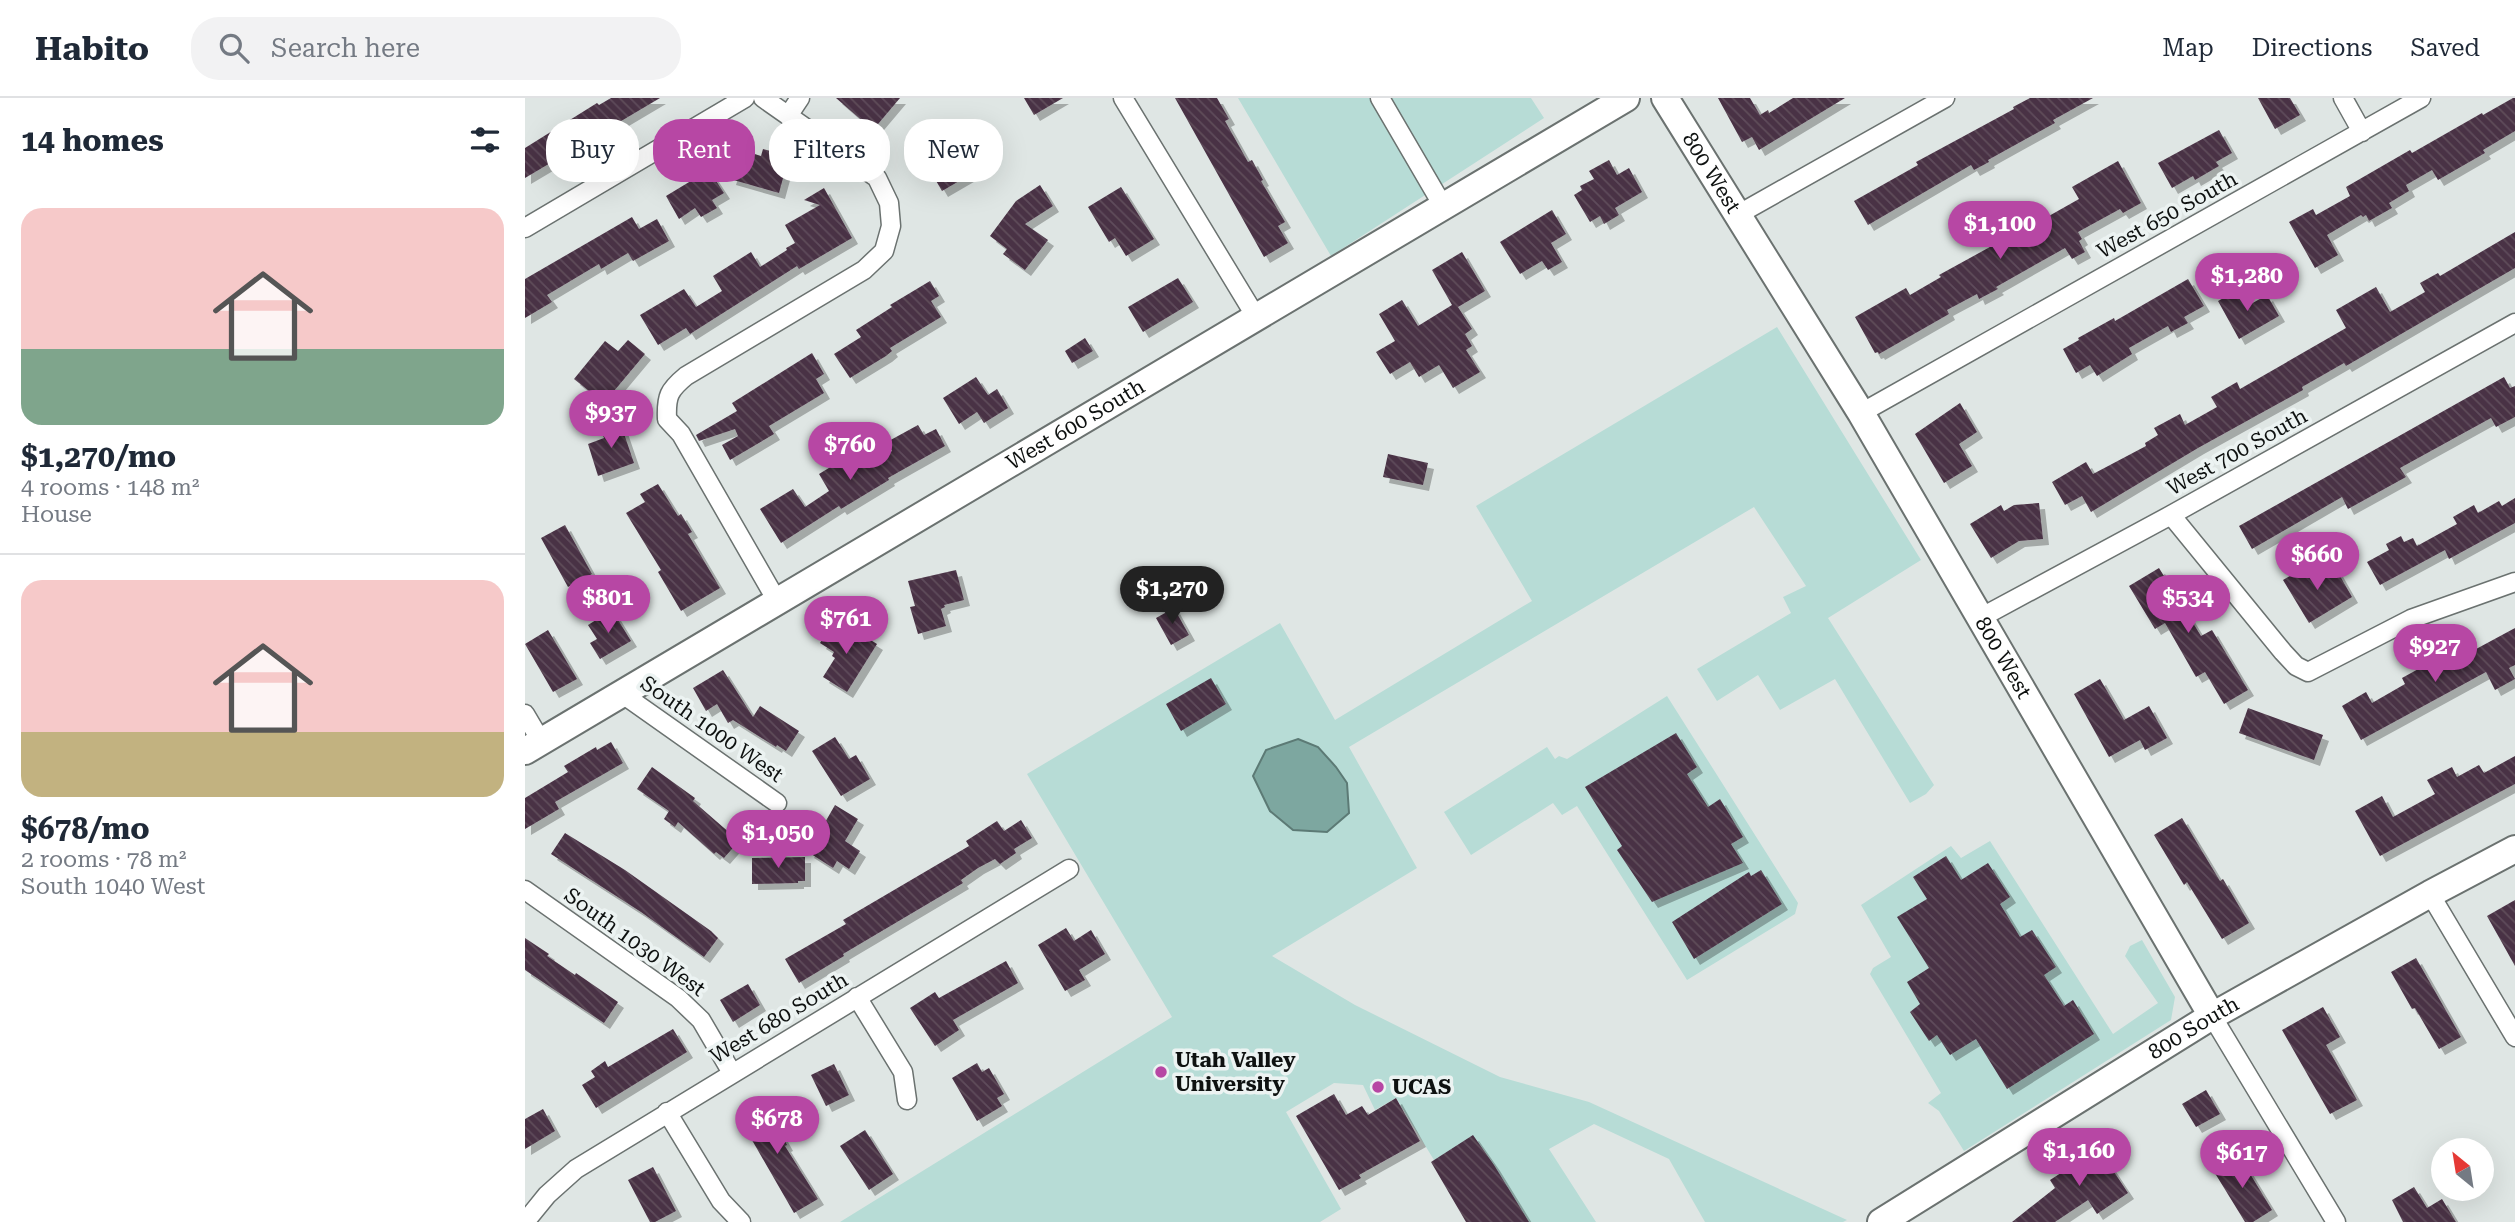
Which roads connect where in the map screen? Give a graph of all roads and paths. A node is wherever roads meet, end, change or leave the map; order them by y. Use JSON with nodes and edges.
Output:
{"nodes":[{"id":1,"x":745,"y":98,"type":"edge"},
{"id":2,"x":763,"y":98,"type":"edge"},
{"id":3,"x":800,"y":98,"type":"edge"},
{"id":4,"x":1123,"y":98,"type":"edge"},
{"id":5,"x":1380,"y":98,"type":"edge"},
{"id":6,"x":1626,"y":98,"type":"edge"},
{"id":7,"x":1665,"y":98,"type":"edge"},
{"id":8,"x":2343,"y":98,"type":"edge"},
{"id":9,"x":2421,"y":98,"type":"edge"},
{"id":10,"x":1936,"y":100,"type":"edge"},
{"id":11,"x":788,"y":116,"type":"junction"},
{"id":12,"x":2361,"y":132,"type":"junction"},
{"id":13,"x":1443,"y":206,"type":"junction"},
{"id":14,"x":1739,"y":214,"type":"junction"},
{"id":15,"x":525,"y":228,"type":"edge"},
{"id":16,"x":1255,"y":317,"type":"junction"},
{"id":17,"x":2515,"y":323,"type":"edge"},
{"id":18,"x":1861,"y":413,"type":"junction"},
{"id":19,"x":2171,"y":516,"type":"junction"},
{"id":20,"x":2515,"y":582,"type":"edge"},
{"id":21,"x":777,"y":601,"type":"junction"},
{"id":22,"x":1980,"y":618,"type":"junction"},
{"id":23,"x":621,"y":693,"type":"junction"},
{"id":24,"x":525,"y":714,"type":"edge"},
{"id":25,"x":533,"y":746,"type":"edge"},
{"id":26,"x":777,"y":803,"type":"dead end"},
{"id":27,"x":2515,"y":849,"type":"edge"},
{"id":28,"x":1069,"y":869,"type":"dead end"},
{"id":29,"x":525,"y":890,"type":"edge"},
{"id":30,"x":2430,"y":894,"type":"junction"},
{"id":31,"x":857,"y":997,"type":"junction"},
{"id":32,"x":2212,"y":1016,"type":"junction"},
{"id":33,"x":2515,"y":1037,"type":"edge"},
{"id":34,"x":732,"y":1073,"type":"junction"},
{"id":35,"x":907,"y":1100,"type":"dead end"},
{"id":36,"x":667,"y":1112,"type":"junction"},
{"id":37,"x":1890,"y":1217,"type":"edge"},
{"id":38,"x":525,"y":1222,"type":"edge"},
{"id":39,"x":741,"y":1222,"type":"edge"},
{"id":40,"x":2336,"y":1222,"type":"edge"}],
"edges":[{"from":1,"to":15,"type":"street"},
{"from":2,"to":11,"type":"street"},
{"from":3,"to":11,"type":"street"},
{"from":4,"to":16,"type":"street"},
{"from":5,"to":13,"type":"street"},
{"from":6,"to":13,"type":"street","name":"West 600 South"},
{"from":7,"to":14,"type":"street","name":"800 West"},
{"from":8,"to":12,"type":"street"},
{"from":9,"to":12,"type":"street","name":"West 650 South"},
{"from":10,"to":14,"type":"street"},
{"from":11,"to":21,"type":"street"},
{"from":12,"to":18,"type":"street","name":"West 650 South"},
{"from":13,"to":16,"type":"street","name":"West 600 South"},
{"from":14,"to":18,"type":"street","name":"800 West"},
{"from":16,"to":21,"type":"street","name":"West 600 South"},
{"from":17,"to":19,"type":"street","name":"West 700 South"},
{"from":18,"to":22,"type":"street","name":"800 West"},
{"from":19,"to":20,"type":"street"},
{"from":19,"to":22,"type":"street","name":"West 700 South"},
{"from":21,"to":23,"type":"street","name":"West 600 South"},
{"from":22,"to":32,"type":"street","name":"800 West"},
{"from":23,"to":25,"type":"street","name":"West 600 South"},
{"from":23,"to":26,"type":"street","name":"South 1000 West"},
{"from":24,"to":25,"type":"street"},
{"from":27,"to":30,"type":"street","name":"800 South"},
{"from":28,"to":31,"type":"street","name":"West 680 South"},
{"from":29,"to":34,"type":"street","name":"South 1030 West"},
{"from":30,"to":32,"type":"street","name":"800 South"},
{"from":30,"to":33,"type":"street"},
{"from":31,"to":34,"type":"street","name":"West 680 South"},
{"from":31,"to":35,"type":"street"},
{"from":32,"to":37,"type":"street","name":"800 South"},
{"from":32,"to":40,"type":"street","name":"800 West"},
{"from":34,"to":36,"type":"street","name":"West 680 South"},
{"from":36,"to":38,"type":"street","name":"West 680 South"},
{"from":36,"to":39,"type":"street"}]}
